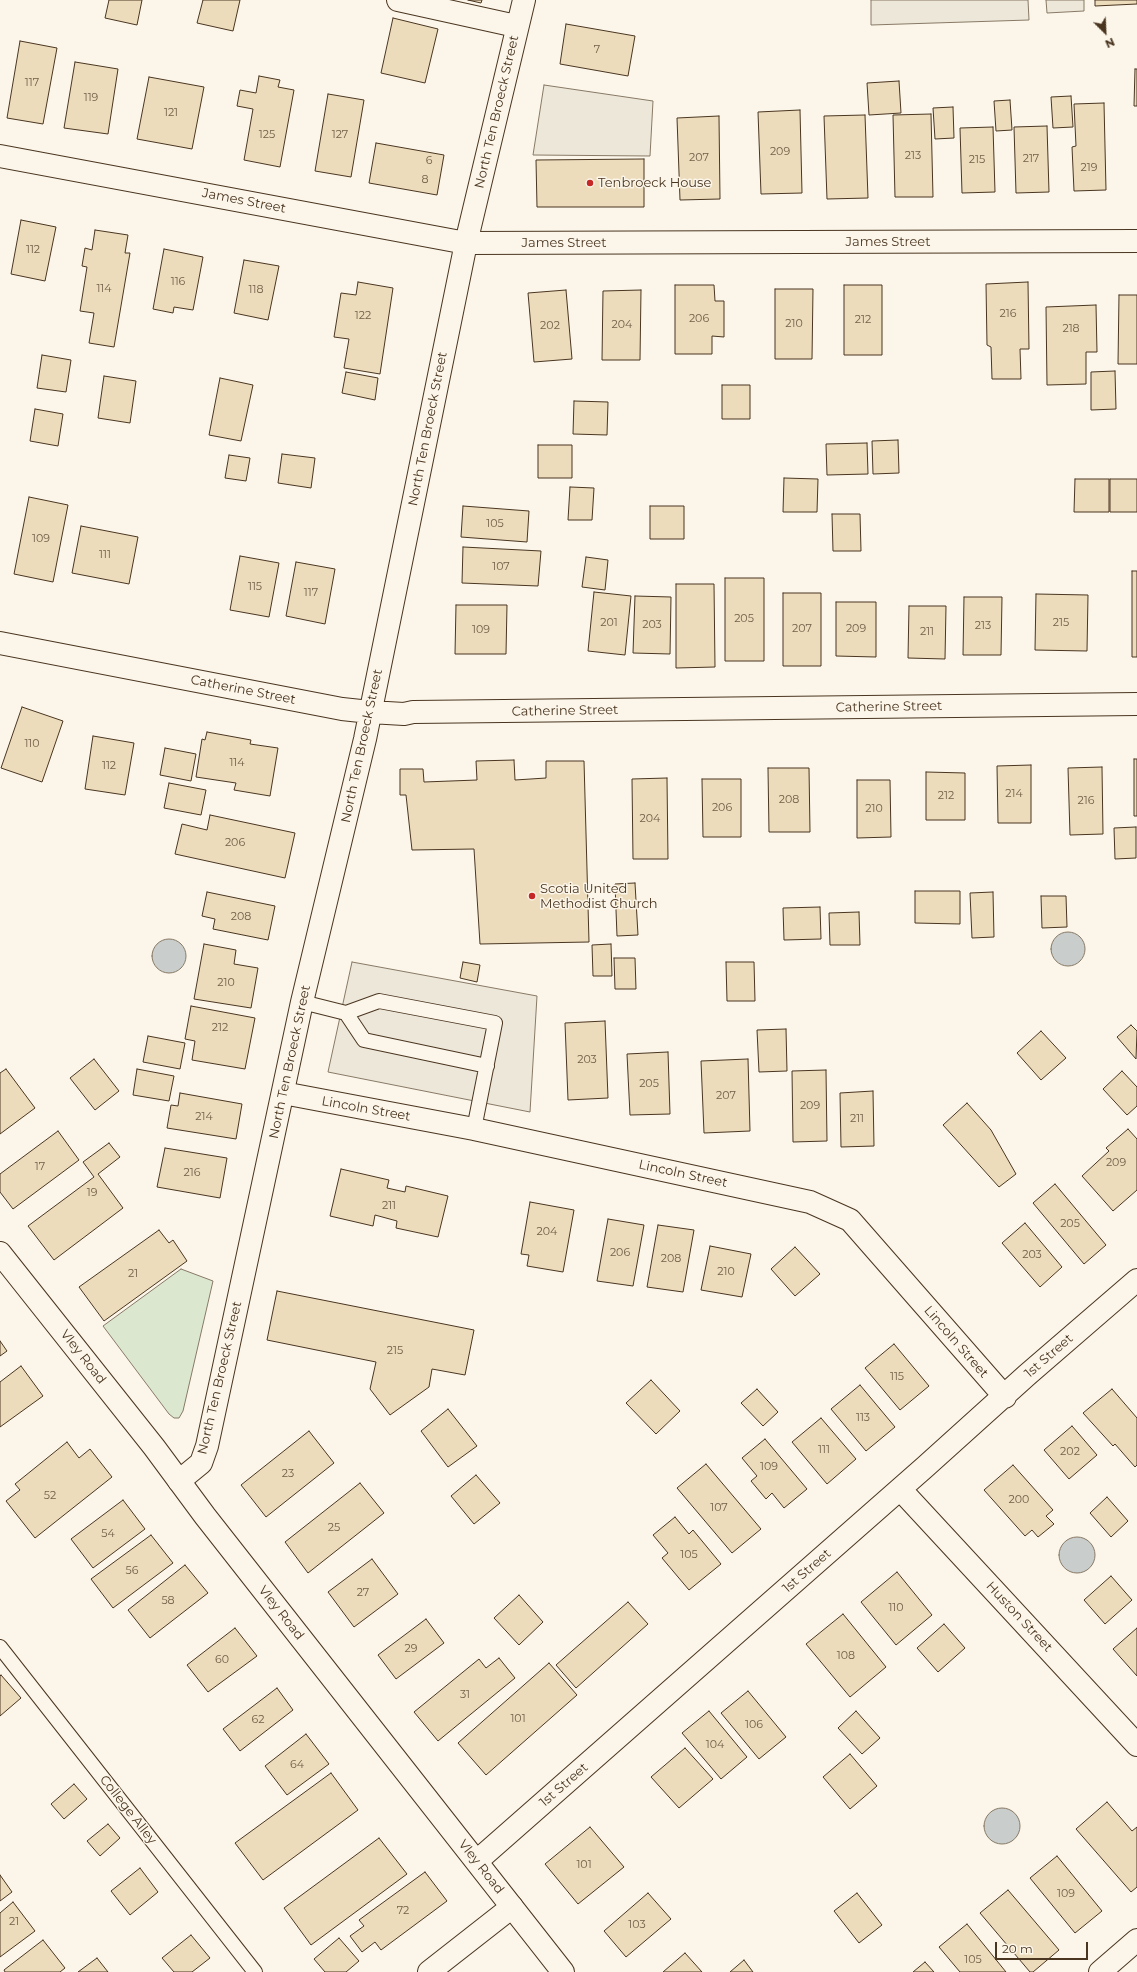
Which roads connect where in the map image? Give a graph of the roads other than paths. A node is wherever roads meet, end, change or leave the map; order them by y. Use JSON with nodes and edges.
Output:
{"nodes":[{"id":1,"x":398,"y":0,"type":"edge"},
{"id":2,"x":524,"y":0,"type":"edge"},
{"id":3,"x":516,"y":26,"type":"junction"},
{"id":4,"x":0,"y":156,"type":"edge"},
{"id":5,"x":1137,"y":241,"type":"edge"},
{"id":6,"x":466,"y":243,"type":"junction"},
{"id":7,"x":0,"y":643,"type":"edge"},
{"id":8,"x":1137,"y":704,"type":"edge"},
{"id":9,"x":370,"y":712,"type":"junction"},
{"id":10,"x":302,"y":1002,"type":"junction"},
{"id":11,"x":346,"y":1013,"type":"junction"},
{"id":12,"x":487,"y":1066,"type":"junction"},
{"id":13,"x":283,"y":1093,"type":"junction"},
{"id":14,"x":474,"y":1129,"type":"junction"},
{"id":15,"x":0,"y":1252,"type":"edge"},
{"id":16,"x":1137,"y":1280,"type":"edge"},
{"id":17,"x":1005,"y":1397,"type":"junction"},
{"id":18,"x":179,"y":1481,"type":"junction"},
{"id":19,"x":900,"y":1489,"type":"junction"},
{"id":20,"x":0,"y":1647,"type":"edge"},
{"id":21,"x":1137,"y":1745,"type":"edge"},
{"id":22,"x":477,"y":1861,"type":"junction"},
{"id":23,"x":512,"y":1907,"type":"junction"},
{"id":24,"x":1137,"y":1940,"type":"edge"},
{"id":25,"x":255,"y":1972,"type":"edge"},
{"id":26,"x":429,"y":1972,"type":"edge"},
{"id":27,"x":563,"y":1972,"type":"edge"},
{"id":28,"x":1100,"y":1972,"type":"edge"}],
"edges":[{"from":1,"to":3,"type":"street"},
{"from":2,"to":3,"type":"street","name":"North Ten Broeck Street"},
{"from":3,"to":6,"type":"street","name":"North Ten Broeck Street"},
{"from":4,"to":6,"type":"street","name":"James Street"},
{"from":5,"to":6,"type":"street","name":"James Street"},
{"from":6,"to":9,"type":"street","name":"North Ten Broeck Street"},
{"from":7,"to":9,"type":"street","name":"Catherine Street"},
{"from":8,"to":9,"type":"street","name":"Catherine Street"},
{"from":9,"to":10,"type":"street","name":"North Ten Broeck Street"},
{"from":10,"to":11,"type":"lane"},
{"from":10,"to":13,"type":"street","name":"North Ten Broeck Street"},
{"from":11,"to":12,"type":"lane"},
{"from":11,"to":12,"type":"lane"},
{"from":12,"to":14,"type":"lane"},
{"from":13,"to":14,"type":"street","name":"Lincoln Street"},
{"from":13,"to":18,"type":"street","name":"North Ten Broeck Street"},
{"from":14,"to":17,"type":"street","name":"Lincoln Street"},
{"from":15,"to":18,"type":"street","name":"Vley Road"},
{"from":16,"to":17,"type":"street","name":"1st Street"},
{"from":17,"to":19,"type":"street","name":"1st Street"},
{"from":18,"to":22,"type":"street","name":"Vley Road"},
{"from":19,"to":21,"type":"street","name":"Huston Street"},
{"from":19,"to":22,"type":"street","name":"1st Street"},
{"from":20,"to":25,"type":"lane","name":"College Alley"},
{"from":22,"to":23,"type":"street","name":"Vley Road"},
{"from":23,"to":26,"type":"street"},
{"from":23,"to":27,"type":"street","name":"Vley Road"},
{"from":24,"to":28,"type":"street"}]}
